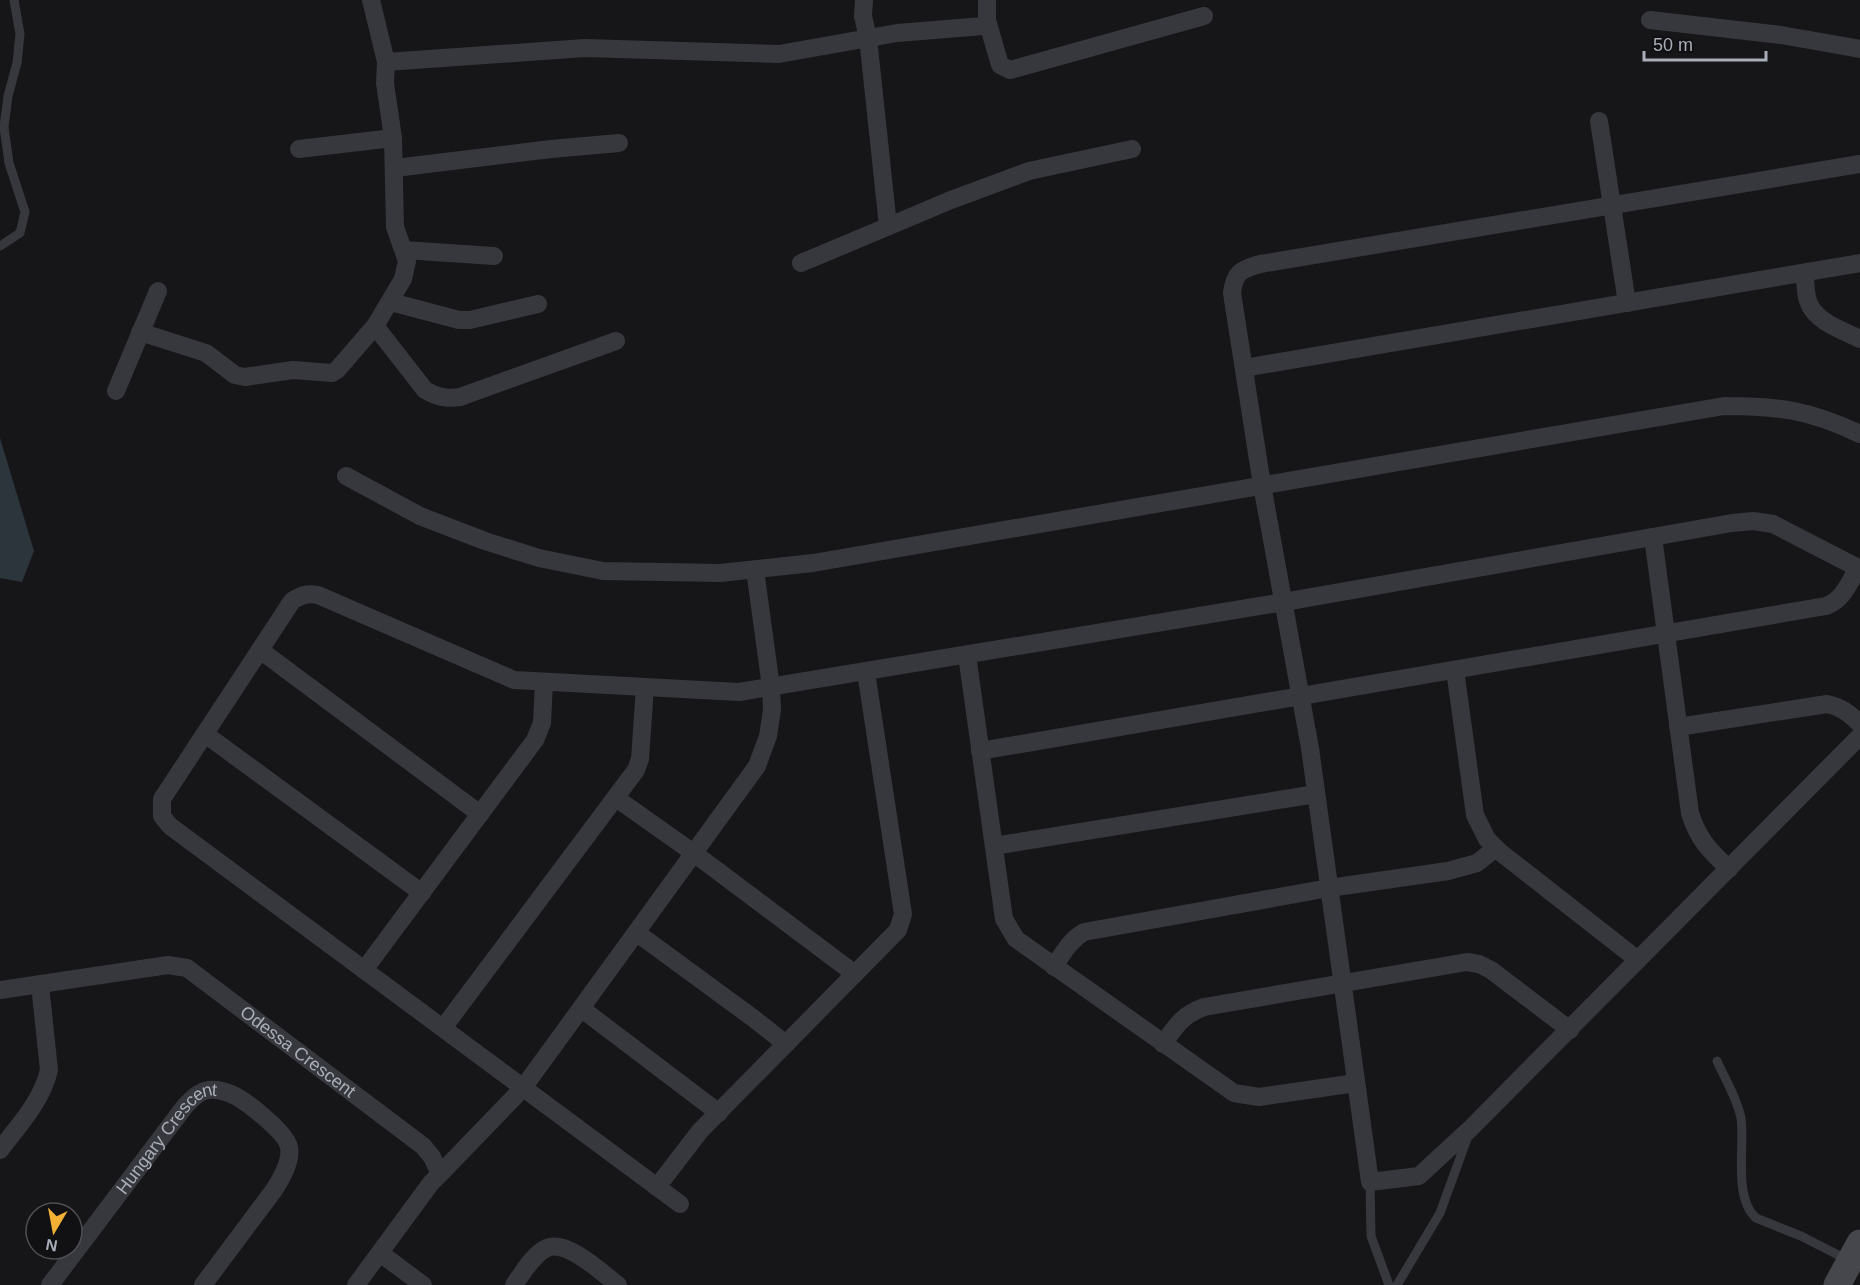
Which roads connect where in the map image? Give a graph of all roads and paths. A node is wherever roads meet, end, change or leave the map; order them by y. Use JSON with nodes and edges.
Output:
{"nodes":[{"id":1,"x":14,"y":0,"type":"edge"},
{"id":2,"x":371,"y":0,"type":"edge"},
{"id":3,"x":864,"y":0,"type":"edge"},
{"id":4,"x":987,"y":0,"type":"edge"},
{"id":5,"x":1203,"y":16,"type":"dead end"},
{"id":6,"x":987,"y":20,"type":"junction"},
{"id":7,"x":1650,"y":20,"type":"dead end"},
{"id":8,"x":868,"y":38,"type":"junction"},
{"id":9,"x":1860,"y":49,"type":"edge"},
{"id":10,"x":386,"y":62,"type":"junction"},
{"id":11,"x":1599,"y":121,"type":"dead end"},
{"id":12,"x":393,"y":138,"type":"junction"},
{"id":13,"x":619,"y":143,"type":"dead end"},
{"id":14,"x":299,"y":149,"type":"dead end"},
{"id":15,"x":1132,"y":149,"type":"dead end"},
{"id":16,"x":1860,"y":164,"type":"edge"},
{"id":17,"x":394,"y":168,"type":"junction"},
{"id":18,"x":1612,"y":205,"type":"junction"},
{"id":19,"x":888,"y":226,"type":"junction"},
{"id":20,"x":0,"y":246,"type":"edge"},
{"id":21,"x":404,"y":250,"type":"junction"},
{"id":22,"x":494,"y":256,"type":"dead end"},
{"id":23,"x":801,"y":263,"type":"dead end"},
{"id":24,"x":1860,"y":263,"type":"edge"},
{"id":25,"x":1804,"y":273,"type":"junction"},
{"id":26,"x":158,"y":291,"type":"dead end"},
{"id":27,"x":391,"y":302,"type":"junction"},
{"id":28,"x":1627,"y":303,"type":"junction"},
{"id":29,"x":538,"y":304,"type":"dead end"},
{"id":30,"x":375,"y":326,"type":"junction"},
{"id":31,"x":140,"y":332,"type":"junction"},
{"id":32,"x":1860,"y":339,"type":"edge"},
{"id":33,"x":615,"y":341,"type":"dead end"},
{"id":34,"x":1244,"y":368,"type":"junction"},
{"id":35,"x":116,"y":391,"type":"dead end"},
{"id":36,"x":1860,"y":434,"type":"edge"},
{"id":37,"x":346,"y":476,"type":"dead end"},
{"id":38,"x":1262,"y":485,"type":"junction"},
{"id":39,"x":1653,"y":537,"type":"junction"},
{"id":40,"x":1859,"y":568,"type":"edge"},
{"id":41,"x":755,"y":570,"type":"junction"},
{"id":42,"x":1284,"y":602,"type":"junction"},
{"id":43,"x":1666,"y":633,"type":"junction"},
{"id":44,"x":260,"y":650,"type":"junction"},
{"id":45,"x":967,"y":655,"type":"junction"},
{"id":46,"x":1455,"y":670,"type":"junction"},
{"id":47,"x":866,"y":672,"type":"junction"},
{"id":48,"x":544,"y":682,"type":"junction"},
{"id":49,"x":645,"y":687,"type":"junction"},
{"id":50,"x":771,"y":687,"type":"junction"},
{"id":51,"x":1300,"y":696,"type":"junction"},
{"id":52,"x":1860,"y":724,"type":"edge"},
{"id":53,"x":1678,"y":727,"type":"junction"},
{"id":54,"x":205,"y":734,"type":"junction"},
{"id":55,"x":1860,"y":736,"type":"edge"},
{"id":56,"x":980,"y":751,"type":"junction"},
{"id":57,"x":1316,"y":794,"type":"junction"},
{"id":58,"x":616,"y":798,"type":"junction"},
{"id":59,"x":480,"y":814,"type":"junction"},
{"id":60,"x":994,"y":846,"type":"junction"},
{"id":61,"x":1496,"y":848,"type":"junction"},
{"id":62,"x":695,"y":854,"type":"junction"},
{"id":63,"x":1729,"y":869,"type":"junction"},
{"id":64,"x":1329,"y":888,"type":"junction"},
{"id":65,"x":422,"y":893,"type":"junction"},
{"id":66,"x":637,"y":933,"type":"junction"},
{"id":67,"x":1638,"y":960,"type":"junction"},
{"id":68,"x":1054,"y":966,"type":"junction"},
{"id":69,"x":364,"y":970,"type":"junction"},
{"id":70,"x":855,"y":974,"type":"junction"},
{"id":71,"x":1342,"y":983,"type":"junction"},
{"id":72,"x":40,"y":985,"type":"junction"},
{"id":73,"x":0,"y":990,"type":"edge"},
{"id":74,"x":582,"y":1009,"type":"junction"},
{"id":75,"x":443,"y":1028,"type":"junction"},
{"id":76,"x":1570,"y":1030,"type":"junction"},
{"id":77,"x":786,"y":1044,"type":"junction"},
{"id":78,"x":1163,"y":1044,"type":"junction"},
{"id":79,"x":1717,"y":1061,"type":"dead end"},
{"id":80,"x":1356,"y":1083,"type":"junction"},
{"id":81,"x":523,"y":1088,"type":"junction"},
{"id":82,"x":719,"y":1113,"type":"junction"},
{"id":83,"x":1471,"y":1128,"type":"junction"},
{"id":84,"x":0,"y":1150,"type":"edge"},
{"id":85,"x":440,"y":1174,"type":"junction"},
{"id":86,"x":1370,"y":1182,"type":"junction"},
{"id":87,"x":657,"y":1187,"type":"junction"},
{"id":88,"x":680,"y":1204,"type":"dead end"},
{"id":89,"x":380,"y":1253,"type":"junction"},
{"id":90,"x":1856,"y":1266,"type":"edge"},
{"id":91,"x":50,"y":1285,"type":"edge"},
{"id":92,"x":203,"y":1285,"type":"edge"},
{"id":93,"x":356,"y":1285,"type":"edge"},
{"id":94,"x":423,"y":1285,"type":"edge"},
{"id":95,"x":514,"y":1285,"type":"edge"},
{"id":96,"x":618,"y":1285,"type":"edge"},
{"id":97,"x":1389,"y":1285,"type":"edge"},
{"id":98,"x":1397,"y":1285,"type":"edge"},
{"id":99,"x":1837,"y":1285,"type":"edge"}],
"edges":[{"from":1,"to":20,"type":"lane"},
{"from":2,"to":10,"type":"street"},
{"from":3,"to":8,"type":"street"},
{"from":4,"to":6,"type":"street"},
{"from":5,"to":6,"type":"street"},
{"from":6,"to":8,"type":"street"},
{"from":7,"to":9,"type":"street"},
{"from":8,"to":10,"type":"street"},
{"from":8,"to":19,"type":"street"},
{"from":10,"to":12,"type":"street"},
{"from":11,"to":18,"type":"street"},
{"from":12,"to":14,"type":"street"},
{"from":12,"to":17,"type":"street"},
{"from":13,"to":17,"type":"street"},
{"from":15,"to":19,"type":"street"},
{"from":16,"to":18,"type":"street"},
{"from":17,"to":21,"type":"street"},
{"from":18,"to":28,"type":"street"},
{"from":18,"to":34,"type":"street"},
{"from":19,"to":23,"type":"street"},
{"from":21,"to":22,"type":"street"},
{"from":21,"to":27,"type":"street"},
{"from":24,"to":25,"type":"street"},
{"from":25,"to":28,"type":"street"},
{"from":25,"to":32,"type":"street"},
{"from":26,"to":31,"type":"street"},
{"from":27,"to":29,"type":"street"},
{"from":27,"to":30,"type":"street"},
{"from":28,"to":34,"type":"street"},
{"from":30,"to":31,"type":"street"},
{"from":30,"to":33,"type":"street"},
{"from":31,"to":35,"type":"street"},
{"from":34,"to":38,"type":"street"},
{"from":36,"to":38,"type":"street"},
{"from":37,"to":41,"type":"street"},
{"from":38,"to":41,"type":"street"},
{"from":38,"to":42,"type":"street"},
{"from":39,"to":40,"type":"street"},
{"from":39,"to":42,"type":"street"},
{"from":39,"to":43,"type":"street"},
{"from":40,"to":43,"type":"street"},
{"from":41,"to":50,"type":"street"},
{"from":42,"to":45,"type":"street"},
{"from":42,"to":51,"type":"street"},
{"from":43,"to":46,"type":"street"},
{"from":43,"to":53,"type":"street"},
{"from":44,"to":48,"type":"street"},
{"from":44,"to":54,"type":"street"},
{"from":44,"to":59,"type":"street"},
{"from":45,"to":47,"type":"street"},
{"from":45,"to":56,"type":"street"},
{"from":46,"to":51,"type":"street"},
{"from":46,"to":61,"type":"street"},
{"from":47,"to":50,"type":"street"},
{"from":47,"to":70,"type":"street"},
{"from":48,"to":49,"type":"street"},
{"from":48,"to":59,"type":"street"},
{"from":49,"to":50,"type":"street"},
{"from":49,"to":58,"type":"street"},
{"from":50,"to":62,"type":"street"},
{"from":51,"to":56,"type":"street"},
{"from":51,"to":57,"type":"street"},
{"from":52,"to":53,"type":"street"},
{"from":53,"to":63,"type":"street"},
{"from":54,"to":65,"type":"street"},
{"from":54,"to":69,"type":"street"},
{"from":55,"to":63,"type":"street"},
{"from":56,"to":60,"type":"street"},
{"from":57,"to":60,"type":"street"},
{"from":57,"to":64,"type":"street"},
{"from":58,"to":62,"type":"street"},
{"from":58,"to":75,"type":"street"},
{"from":59,"to":65,"type":"street"},
{"from":60,"to":68,"type":"street"},
{"from":61,"to":64,"type":"street"},
{"from":61,"to":67,"type":"street"},
{"from":62,"to":66,"type":"street"},
{"from":62,"to":70,"type":"street"},
{"from":63,"to":67,"type":"street"},
{"from":64,"to":68,"type":"street"},
{"from":64,"to":71,"type":"street"},
{"from":65,"to":69,"type":"street"},
{"from":66,"to":74,"type":"street"},
{"from":66,"to":77,"type":"street"},
{"from":67,"to":76,"type":"street"},
{"from":68,"to":78,"type":"street"},
{"from":69,"to":75,"type":"street"},
{"from":70,"to":77,"type":"street"},
{"from":71,"to":76,"type":"street"},
{"from":71,"to":78,"type":"street"},
{"from":71,"to":80,"type":"street"},
{"from":72,"to":73,"type":"street","name":"Odessa Crescent"},
{"from":72,"to":84,"type":"street"},
{"from":72,"to":85,"type":"street","name":"Odessa Crescent"},
{"from":74,"to":81,"type":"street"},
{"from":74,"to":82,"type":"street"},
{"from":75,"to":81,"type":"street"},
{"from":76,"to":83,"type":"street"},
{"from":77,"to":82,"type":"street"},
{"from":78,"to":80,"type":"street"},
{"from":79,"to":90,"type":"lane"},
{"from":80,"to":86,"type":"street"},
{"from":81,"to":85,"type":"street"},
{"from":81,"to":87,"type":"street"},
{"from":82,"to":87,"type":"street"},
{"from":83,"to":86,"type":"street"},
{"from":83,"to":98,"type":"lane"},
{"from":85,"to":89,"type":"street"},
{"from":86,"to":97,"type":"lane"},
{"from":87,"to":88,"type":"street"},
{"from":89,"to":93,"type":"street"},
{"from":89,"to":94,"type":"street"},
{"from":90,"to":99,"type":"main road"},
{"from":91,"to":92,"type":"street","name":"Hungary Crescent"},
{"from":95,"to":96,"type":"street"}]}
